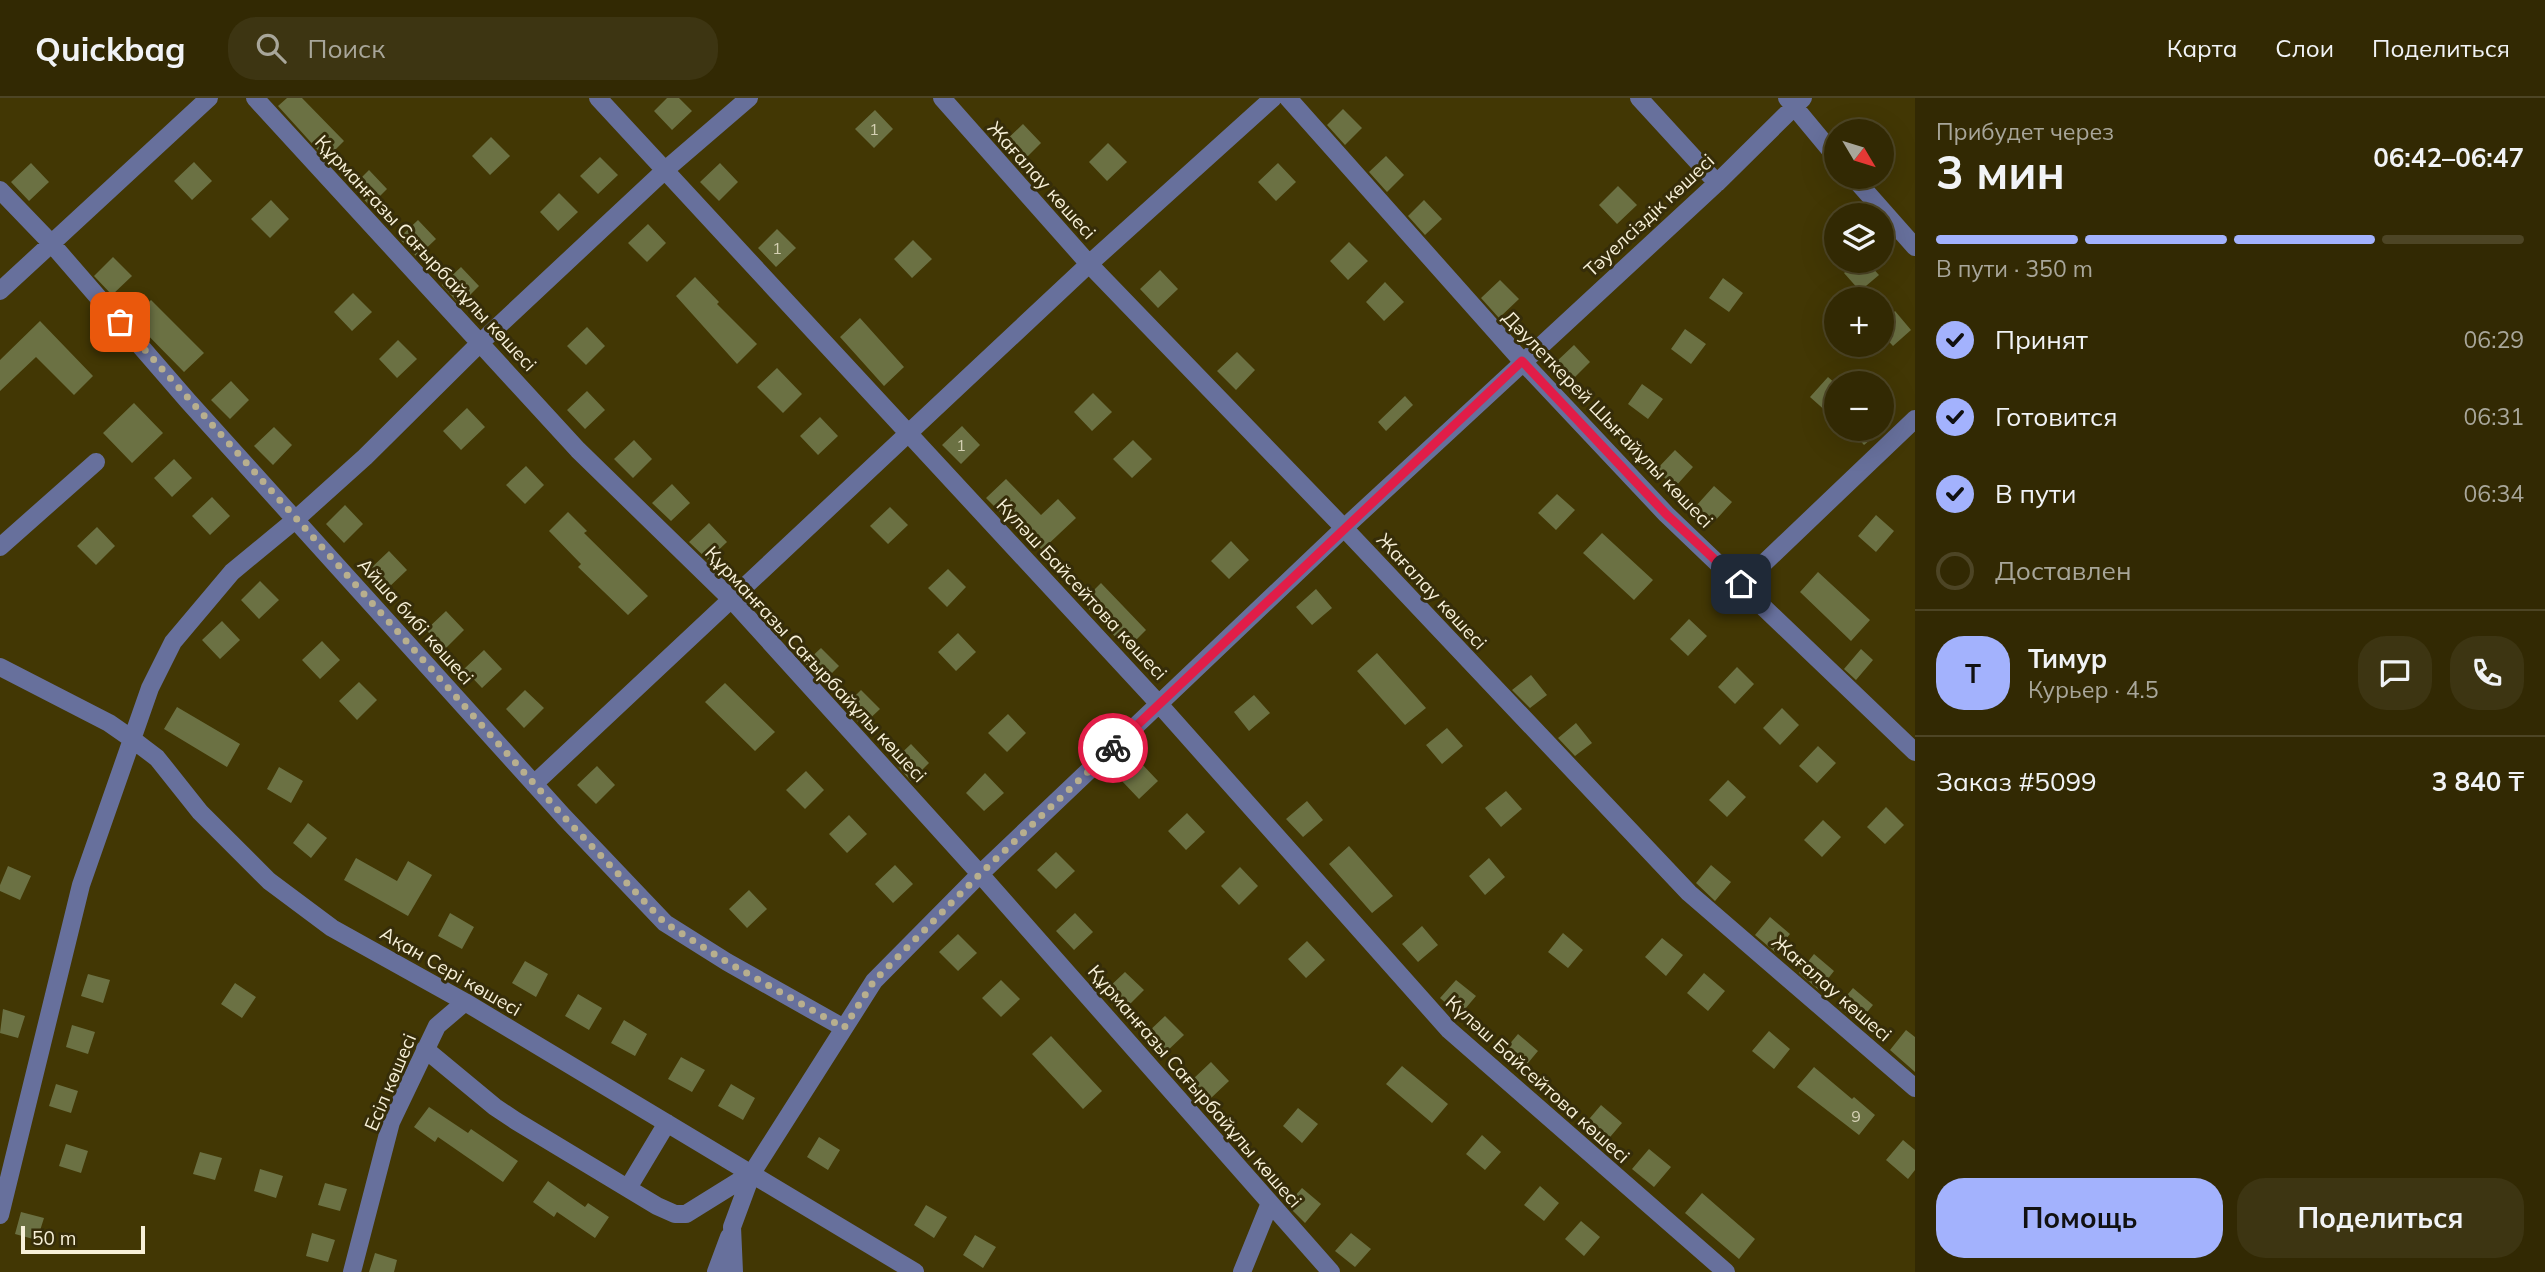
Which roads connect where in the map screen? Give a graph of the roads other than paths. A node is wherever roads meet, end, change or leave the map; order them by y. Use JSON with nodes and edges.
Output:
{"nodes":[{"id":1,"x":209,"y":98,"type":"edge"},
{"id":2,"x":255,"y":98,"type":"edge"},
{"id":3,"x":598,"y":98,"type":"edge"},
{"id":4,"x":748,"y":98,"type":"edge"},
{"id":5,"x":942,"y":98,"type":"edge"},
{"id":6,"x":1273,"y":98,"type":"edge"},
{"id":7,"x":1288,"y":98,"type":"edge"},
{"id":8,"x":1639,"y":98,"type":"edge"},
{"id":9,"x":1795,"y":101,"type":"edge"},
{"id":10,"x":1824,"y":141,"type":"edge"},
{"id":11,"x":664,"y":171,"type":"junction"},
{"id":12,"x":1717,"y":183,"type":"junction"},
{"id":13,"x":1864,"y":189,"type":"edge"},
{"id":14,"x":0,"y":190,"type":"edge"},
{"id":15,"x":51,"y":243,"type":"junction"},
{"id":16,"x":1915,"y":247,"type":"edge"},
{"id":17,"x":1089,"y":264,"type":"junction"},
{"id":18,"x":0,"y":291,"type":"edge"},
{"id":19,"x":480,"y":343,"type":"junction"},
{"id":20,"x":1522,"y":361,"type":"junction"},
{"id":21,"x":1915,"y":419,"type":"edge"},
{"id":22,"x":908,"y":432,"type":"junction"},
{"id":23,"x":96,"y":461,"type":"dead end"},
{"id":24,"x":295,"y":520,"type":"junction"},
{"id":25,"x":1344,"y":528,"type":"junction"},
{"id":26,"x":0,"y":547,"type":"edge"},
{"id":27,"x":1741,"y":584,"type":"junction"},
{"id":28,"x":731,"y":599,"type":"junction"},
{"id":29,"x":0,"y":667,"type":"edge"},
{"id":30,"x":1159,"y":704,"type":"junction"},
{"id":31,"x":132,"y":738,"type":"junction"},
{"id":32,"x":1915,"y":752,"type":"edge"},
{"id":33,"x":534,"y":784,"type":"junction"},
{"id":34,"x":980,"y":874,"type":"junction"},
{"id":35,"x":465,"y":1002,"type":"junction"},
{"id":36,"x":844,"y":1028,"type":"junction"},
{"id":37,"x":425,"y":1049,"type":"junction"},
{"id":38,"x":1915,"y":1088,"type":"edge"},
{"id":39,"x":667,"y":1123,"type":"junction"},
{"id":40,"x":752,"y":1173,"type":"junction"},
{"id":41,"x":628,"y":1188,"type":"junction"},
{"id":42,"x":1270,"y":1203,"type":"junction"},
{"id":43,"x":0,"y":1215,"type":"edge"},
{"id":44,"x":732,"y":1227,"type":"junction"},
{"id":45,"x":352,"y":1272,"type":"edge"},
{"id":46,"x":716,"y":1272,"type":"edge"},
{"id":47,"x":734,"y":1272,"type":"edge"},
{"id":48,"x":915,"y":1272,"type":"edge"},
{"id":49,"x":1242,"y":1272,"type":"edge"},
{"id":50,"x":1331,"y":1272,"type":"edge"},
{"id":51,"x":1726,"y":1272,"type":"edge"}],
"edges":[{"from":1,"to":15,"type":"street"},
{"from":2,"to":19,"type":"street","name":"Құрманғазы Сағырбайұлы көшесі"},
{"from":3,"to":11,"type":"street","name":"Күләш Байсейтова көшесі"},
{"from":4,"to":11,"type":"street"},
{"from":5,"to":17,"type":"street","name":"Жағалау көшесі"},
{"from":6,"to":17,"type":"street"},
{"from":7,"to":20,"type":"street","name":"Дәулеткерей Шығайұлы көшесі"},
{"from":8,"to":12,"type":"street"},
{"from":9,"to":10,"type":"street"},
{"from":9,"to":12,"type":"street","name":"Тәуелсіздік көшесі"},
{"from":11,"to":19,"type":"street"},
{"from":11,"to":22,"type":"street","name":"Күләш Байсейтова көшесі"},
{"from":12,"to":20,"type":"street","name":"Тәуелсіздік көшесі"},
{"from":13,"to":16,"type":"street"},
{"from":14,"to":15,"type":"street","name":"Айша бибі көшесі"},
{"from":15,"to":18,"type":"street"},
{"from":15,"to":24,"type":"street","name":"Айша бибі көшесі"},
{"from":17,"to":22,"type":"street"},
{"from":17,"to":25,"type":"street","name":"Жағалау көшесі"},
{"from":19,"to":24,"type":"street"},
{"from":19,"to":28,"type":"street","name":"Құрманғазы Сағырбайұлы көшесі"},
{"from":20,"to":25,"type":"street","name":"Тәуелсіздік көшесі"},
{"from":20,"to":27,"type":"street","name":"Дәулеткерей Шығайұлы көшесі"},
{"from":21,"to":27,"type":"street"},
{"from":22,"to":28,"type":"street"},
{"from":22,"to":30,"type":"street","name":"Күләш Байсейтова көшесі"},
{"from":23,"to":26,"type":"street"},
{"from":24,"to":31,"type":"street"},
{"from":24,"to":33,"type":"street","name":"Айша бибі көшесі"},
{"from":25,"to":30,"type":"street","name":"Тәуелсіздік көшесі"},
{"from":25,"to":38,"type":"street","name":"Жағалау көшесі"},
{"from":27,"to":32,"type":"street","name":"Дәулеткерей Шығайұлы көшесі"},
{"from":28,"to":33,"type":"street"},
{"from":28,"to":34,"type":"street","name":"Құрманғазы Сағырбайұлы көшесі"},
{"from":29,"to":31,"type":"street","name":"Ақан Сері көшесі"},
{"from":30,"to":34,"type":"street","name":"Тәуелсіздік көшесі"},
{"from":30,"to":51,"type":"street","name":"Күләш Байсейтова көшесі"},
{"from":31,"to":35,"type":"street","name":"Ақан Сері көшесі"},
{"from":31,"to":43,"type":"street"},
{"from":33,"to":36,"type":"street","name":"Айша бибі көшесі"},
{"from":34,"to":36,"type":"street","name":"Тәуелсіздік көшесі"},
{"from":34,"to":42,"type":"street","name":"Құрманғазы Сағырбайұлы көшесі"},
{"from":35,"to":37,"type":"street","name":"Есіл көшесі"},
{"from":35,"to":39,"type":"street","name":"Ақан Сері көшесі"},
{"from":36,"to":40,"type":"street","name":"Тәуелсіздік көшесі"},
{"from":37,"to":41,"type":"street"},
{"from":37,"to":45,"type":"street","name":"Есіл көшесі"},
{"from":39,"to":40,"type":"street","name":"Ақан Сері көшесі"},
{"from":39,"to":41,"type":"street"},
{"from":40,"to":41,"type":"street"},
{"from":40,"to":44,"type":"street"},
{"from":40,"to":48,"type":"street","name":"Ақан Сері көшесі"},
{"from":42,"to":49,"type":"street"},
{"from":42,"to":50,"type":"street","name":"Құрманғазы Сағырбайұлы көшесі"},
{"from":44,"to":46,"type":"street"},
{"from":44,"to":47,"type":"street"}]}
